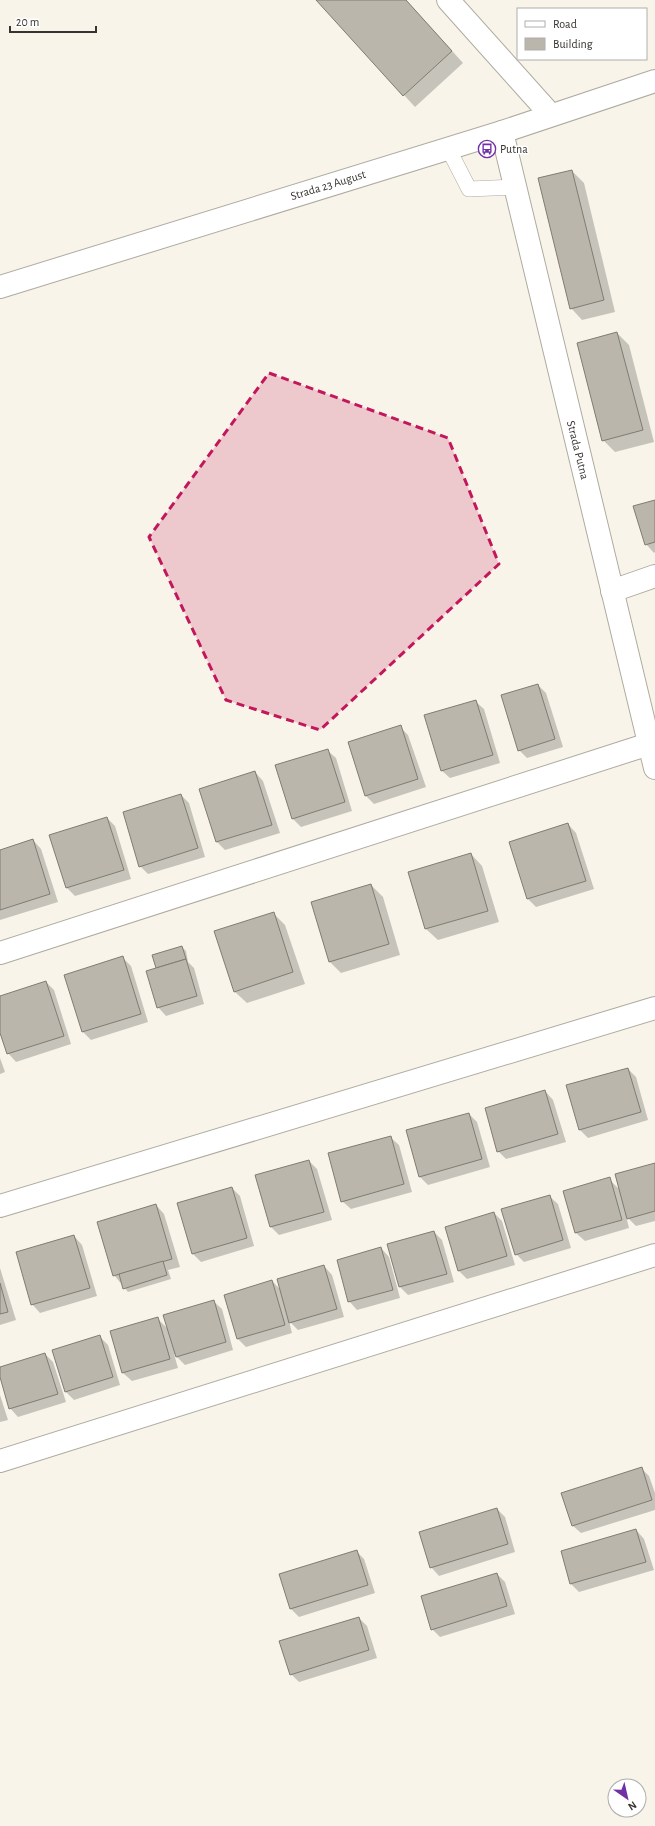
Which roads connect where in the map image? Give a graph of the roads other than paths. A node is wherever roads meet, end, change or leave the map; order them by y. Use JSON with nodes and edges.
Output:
{"nodes":[{"id":1,"x":448,"y":0,"type":"edge"},
{"id":2,"x":655,"y":81,"type":"edge"},
{"id":3,"x":551,"y":115,"type":"junction"},
{"id":4,"x":502,"y":132,"type":"junction"},
{"id":5,"x":448,"y":148,"type":"junction"},
{"id":6,"x":515,"y":187,"type":"junction"},
{"id":7,"x":0,"y":287,"type":"edge"},
{"id":8,"x":655,"y":576,"type":"edge"},
{"id":9,"x":612,"y":590,"type":"junction"},
{"id":10,"x":649,"y":744,"type":"junction"},
{"id":11,"x":655,"y":768,"type":"edge"},
{"id":12,"x":0,"y":953,"type":"edge"},
{"id":13,"x":655,"y":1008,"type":"edge"},
{"id":14,"x":0,"y":1206,"type":"edge"},
{"id":15,"x":655,"y":1255,"type":"edge"},
{"id":16,"x":0,"y":1461,"type":"edge"}],
"edges":[{"from":1,"to":3,"type":"street"},
{"from":2,"to":3,"type":"street","name":"Strada 23 August"},
{"from":3,"to":4,"type":"street","name":"Strada 23 August"},
{"from":4,"to":5,"type":"street","name":"Strada 23 August"},
{"from":4,"to":6,"type":"street","name":"Strada Putna"},
{"from":5,"to":6,"type":"lane"},
{"from":5,"to":7,"type":"street","name":"Strada 23 August"},
{"from":6,"to":9,"type":"street","name":"Strada Putna"},
{"from":8,"to":9,"type":"street"},
{"from":9,"to":10,"type":"street","name":"Strada Putna"},
{"from":10,"to":11,"type":"street","name":"Strada Putna"},
{"from":10,"to":12,"type":"street"},
{"from":13,"to":14,"type":"street"},
{"from":15,"to":16,"type":"street"}]}
